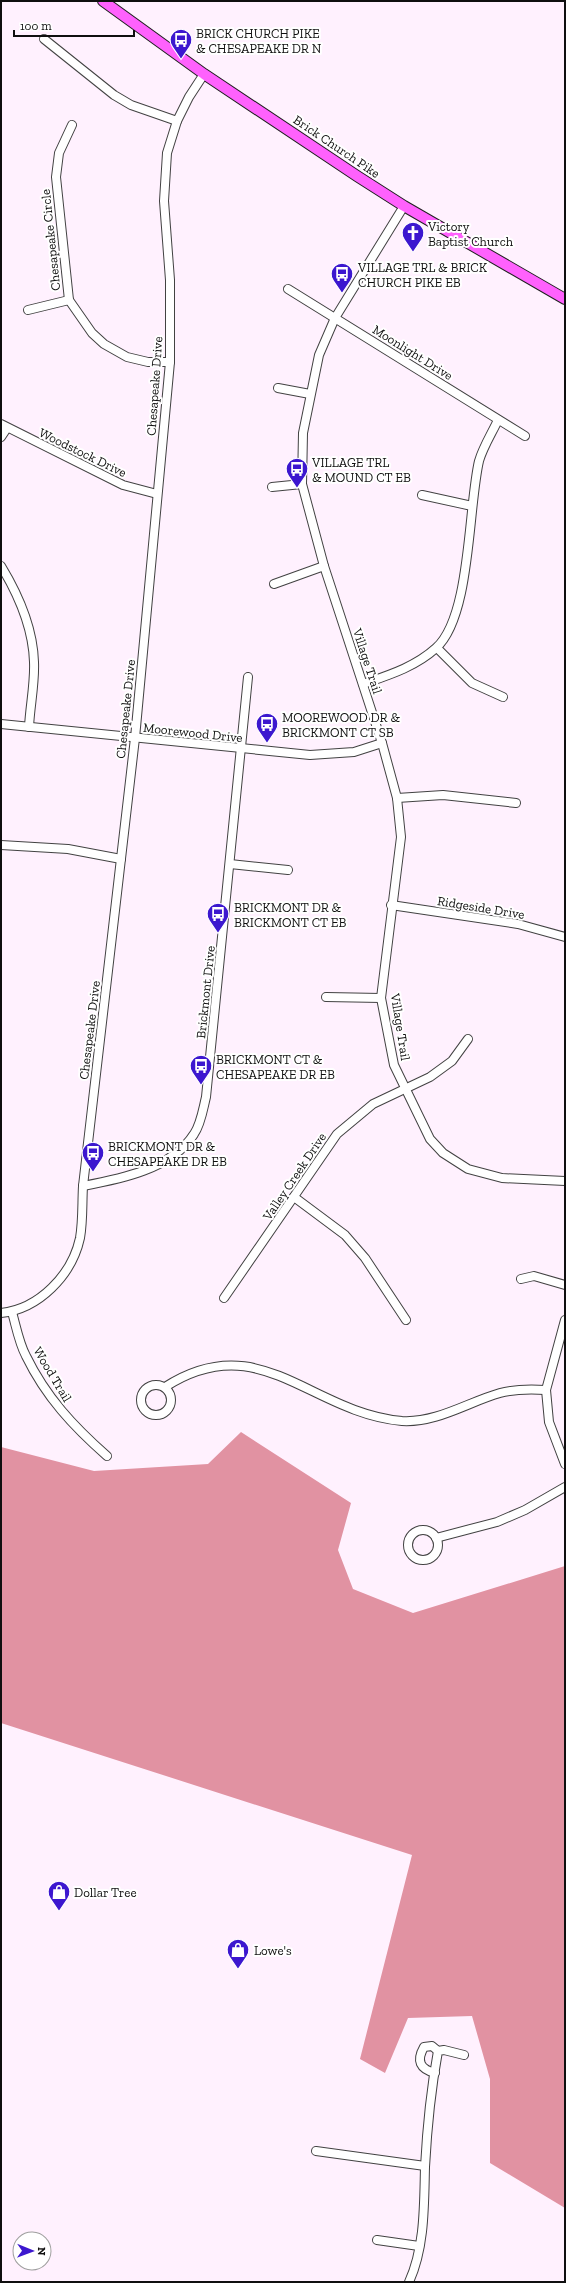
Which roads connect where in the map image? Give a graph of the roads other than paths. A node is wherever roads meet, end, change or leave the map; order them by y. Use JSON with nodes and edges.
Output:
{"nodes":[{"id":1,"x":103,"y":1,"type":"edge"},
{"id":2,"x":44,"y":39,"type":"dead end"},
{"id":3,"x":204,"y":74,"type":"junction"},
{"id":4,"x":177,"y":121,"type":"junction"},
{"id":5,"x":72,"y":125,"type":"dead end"},
{"id":6,"x":404,"y":206,"type":"junction"},
{"id":7,"x":288,"y":289,"type":"dead end"},
{"id":8,"x":565,"y":299,"type":"edge"},
{"id":9,"x":69,"y":300,"type":"junction"},
{"id":10,"x":28,"y":310,"type":"dead end"},
{"id":11,"x":335,"y":318,"type":"junction"},
{"id":12,"x":170,"y":362,"type":"junction"},
{"id":13,"x":278,"y":388,"type":"dead end"},
{"id":14,"x":310,"y":394,"type":"junction"},
{"id":15,"x":498,"y":420,"type":"junction"},
{"id":16,"x":4,"y":426,"type":"edge"},
{"id":17,"x":525,"y":436,"type":"dead end"},
{"id":18,"x":1,"y":437,"type":"edge"},
{"id":19,"x":302,"y":484,"type":"junction"},
{"id":20,"x":272,"y":487,"type":"dead end"},
{"id":21,"x":157,"y":494,"type":"junction"},
{"id":22,"x":422,"y":495,"type":"dead end"},
{"id":23,"x":472,"y":506,"type":"junction"},
{"id":24,"x":1,"y":566,"type":"edge"},
{"id":25,"x":324,"y":566,"type":"junction"},
{"id":26,"x":274,"y":584,"type":"dead end"},
{"id":27,"x":437,"y":648,"type":"junction"},
{"id":28,"x":248,"y":677,"type":"dead end"},
{"id":29,"x":363,"y":684,"type":"junction"},
{"id":30,"x":503,"y":697,"type":"dead end"},
{"id":31,"x":1,"y":724,"type":"edge"},
{"id":32,"x":29,"y":727,"type":"junction"},
{"id":33,"x":135,"y":738,"type":"junction"},
{"id":34,"x":382,"y":743,"type":"junction"},
{"id":35,"x":241,"y":749,"type":"junction"},
{"id":36,"x":397,"y":798,"type":"junction"},
{"id":37,"x":516,"y":803,"type":"dead end"},
{"id":38,"x":1,"y":845,"type":"edge"},
{"id":39,"x":120,"y":859,"type":"junction"},
{"id":40,"x":230,"y":864,"type":"junction"},
{"id":41,"x":288,"y":870,"type":"dead end"},
{"id":42,"x":391,"y":905,"type":"junction"},
{"id":43,"x":565,"y":937,"type":"edge"},
{"id":44,"x":326,"y":997,"type":"dead end"},
{"id":45,"x":381,"y":998,"type":"junction"},
{"id":46,"x":468,"y":1039,"type":"dead end"},
{"id":47,"x":405,"y":1089,"type":"junction"},
{"id":48,"x":565,"y":1181,"type":"edge"},
{"id":49,"x":83,"y":1186,"type":"junction"},
{"id":50,"x":294,"y":1197,"type":"junction"},
{"id":51,"x":521,"y":1279,"type":"dead end"},
{"id":52,"x":565,"y":1285,"type":"edge"},
{"id":53,"x":224,"y":1298,"type":"dead end"},
{"id":54,"x":12,"y":1312,"type":"junction"},
{"id":55,"x":1,"y":1313,"type":"edge"},
{"id":56,"x":406,"y":1320,"type":"dead end"},
{"id":57,"x":565,"y":1320,"type":"edge"},
{"id":58,"x":165,"y":1387,"type":"dead end"},
{"id":59,"x":546,"y":1390,"type":"junction"},
{"id":60,"x":107,"y":1456,"type":"dead end"},
{"id":61,"x":565,"y":1464,"type":"edge"},
{"id":62,"x":565,"y":1487,"type":"edge"},
{"id":63,"x":436,"y":1538,"type":"dead end"},
{"id":64,"x":438,"y":2052,"type":"junction"},
{"id":65,"x":464,"y":2055,"type":"dead end"},
{"id":66,"x":435,"y":2073,"type":"junction"},
{"id":67,"x":316,"y":2151,"type":"dead end"},
{"id":68,"x":425,"y":2166,"type":"junction"},
{"id":69,"x":377,"y":2240,"type":"dead end"},
{"id":70,"x":419,"y":2246,"type":"junction"},
{"id":71,"x":409,"y":2282,"type":"edge"}],
"edges":[{"from":1,"to":3,"type":"main road","name":"Brick Church Pike"},
{"from":2,"to":4,"type":"street"},
{"from":3,"to":4,"type":"street","name":"Chesapeake Drive"},
{"from":3,"to":6,"type":"main road","name":"Brick Church Pike"},
{"from":4,"to":12,"type":"street","name":"Chesapeake Drive"},
{"from":5,"to":9,"type":"street","name":"Chesapeake Circle"},
{"from":6,"to":8,"type":"main road","name":"Brick Church Pike"},
{"from":6,"to":11,"type":"street","name":"Village Trail"},
{"from":7,"to":11,"type":"street","name":"Moonlight Drive"},
{"from":9,"to":10,"type":"street"},
{"from":9,"to":12,"type":"street","name":"Chesapeake Circle"},
{"from":11,"to":14,"type":"street","name":"Village Trail"},
{"from":11,"to":15,"type":"street","name":"Moonlight Drive"},
{"from":12,"to":21,"type":"street","name":"Chesapeake Drive"},
{"from":13,"to":14,"type":"street"},
{"from":14,"to":19,"type":"street","name":"Village Trail"},
{"from":15,"to":17,"type":"street","name":"Moonlight Drive"},
{"from":15,"to":23,"type":"street"},
{"from":16,"to":18,"type":"street"},
{"from":16,"to":21,"type":"street","name":"Woodstock Drive"},
{"from":19,"to":20,"type":"street"},
{"from":19,"to":25,"type":"street","name":"Village Trail"},
{"from":21,"to":33,"type":"street","name":"Chesapeake Drive"},
{"from":22,"to":23,"type":"street"},
{"from":23,"to":27,"type":"street"},
{"from":24,"to":32,"type":"street"},
{"from":25,"to":26,"type":"street"},
{"from":25,"to":29,"type":"street","name":"Village Trail"},
{"from":27,"to":29,"type":"street"},
{"from":27,"to":30,"type":"street"},
{"from":28,"to":35,"type":"street","name":"Brickmont Drive"},
{"from":29,"to":34,"type":"street","name":"Village Trail"},
{"from":31,"to":32,"type":"street","name":"Moorewood Drive"},
{"from":32,"to":33,"type":"street","name":"Moorewood Drive"},
{"from":33,"to":35,"type":"street","name":"Moorewood Drive"},
{"from":33,"to":39,"type":"street","name":"Chesapeake Drive"},
{"from":34,"to":35,"type":"street","name":"Moorewood Drive"},
{"from":34,"to":36,"type":"street","name":"Village Trail"},
{"from":35,"to":40,"type":"street","name":"Brickmont Drive"},
{"from":36,"to":37,"type":"street"},
{"from":36,"to":42,"type":"street","name":"Village Trail"},
{"from":38,"to":39,"type":"street"},
{"from":39,"to":49,"type":"street","name":"Chesapeake Drive"},
{"from":40,"to":41,"type":"street"},
{"from":40,"to":49,"type":"street","name":"Brickmont Drive"},
{"from":42,"to":43,"type":"street","name":"Ridgeside Drive"},
{"from":42,"to":45,"type":"street","name":"Village Trail"},
{"from":44,"to":45,"type":"street"},
{"from":45,"to":47,"type":"street","name":"Village Trail"},
{"from":46,"to":47,"type":"street","name":"Valley Creek Drive"},
{"from":47,"to":48,"type":"street","name":"Village Trail"},
{"from":47,"to":50,"type":"street","name":"Valley Creek Drive"},
{"from":49,"to":54,"type":"street","name":"Chesapeake Drive"},
{"from":50,"to":53,"type":"street","name":"Valley Creek Drive"},
{"from":50,"to":56,"type":"street"},
{"from":51,"to":52,"type":"street"},
{"from":54,"to":55,"type":"street","name":"Chesapeake Drive"},
{"from":54,"to":60,"type":"street","name":"Wood Trail"},
{"from":57,"to":59,"type":"street"},
{"from":58,"to":59,"type":"street"},
{"from":59,"to":61,"type":"street"},
{"from":62,"to":63,"type":"street"},
{"from":64,"to":65,"type":"street"},
{"from":64,"to":66,"type":"street"},
{"from":64,"to":66,"type":"street"},
{"from":66,"to":68,"type":"street"},
{"from":67,"to":68,"type":"street"},
{"from":68,"to":70,"type":"street"},
{"from":69,"to":70,"type":"street"},
{"from":70,"to":71,"type":"street"}]}
